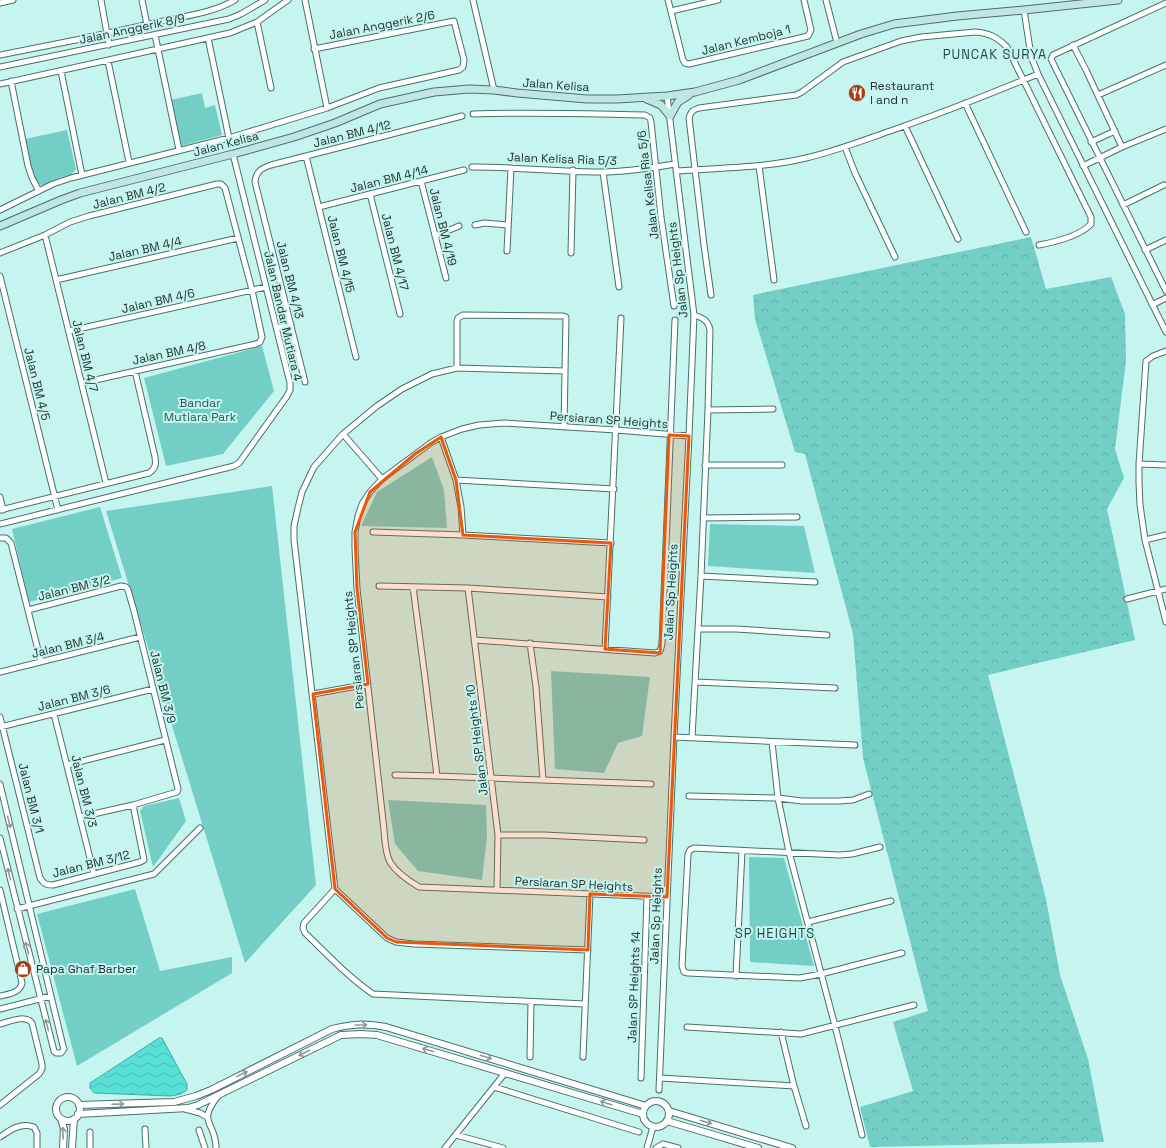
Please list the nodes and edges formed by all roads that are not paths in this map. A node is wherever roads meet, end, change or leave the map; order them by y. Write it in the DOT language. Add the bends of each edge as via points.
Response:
graph roads {
  1 [pos="13,0"];
  2 [pos="100,0"];
  3 [pos="142,0"];
  4 [pos="235,0"];
  5 [pos="265,0"];
  6 [pos="288,0"];
  7 [pos="304,0"];
  8 [pos="473,0"];
  9 [pos="668,0"];
  10 [pos="718,0"];
  11 [pos="804,0"];
  12 [pos="826,0"];
  13 [pos="1116,0"];
  14 [pos="0,3"];
  15 [pos="1166,3"];
  16 [pos="1024,10"];
  17 [pos="671,11"];
  18 [pos="257,22"];
  19 [pos="147,25"];
  20 [pos="107,34"];
  21 [pos="155,35"];
  22 [pos="208,38"];
  23 [pos="837,43"];
  24 [pos="110,44"];
  25 [pos="1073,45"];
  26 [pos="314,48"];
  27 [pos="158,50"];
  28 [pos="0,55"];
  29 [pos="108,61"];
  30 [pos="1166,64"];
  31 [pos="0,67"];
  32 [pos="60,71"];
  33 [pos="1038,74"];
  34 [pos="1023,81"];
  35 [pos="11,82"];
  36 [pos="0,84"];
  37 [pos="271,88"];
  38 [pos="494,90"];
  39 [pos="695,92"];
  40 [pos="667,96"];
  41 [pos="1098,96"];
  42 [pos="645,98"];
  43 [pos="965,103"];
  44 [pos="327,108"];
  45 [pos="474,114"];
  46 [pos="462,116"];
  47 [pos="670,116"];
  48 [pos="905,126"];
  49 [pos="1166,129"];
  50 [pos="1115,131"];
  51 [pos="229,138"];
  52 [pos="1091,142"];
  53 [pos="845,147"];
  54 [pos="1122,147"];
  55 [pos="179,150"];
  56 [pos="232,154"];
  57 [pos="306,156"];
  58 [pos="1100,159"];
  59 [pos="129,162"];
  60 [pos="675,164"];
  61 [pos="759,166"];
  62 [pos="1083,166"];
  63 [pos="472,167"];
  64 [pos="656,167"];
  65 [pos="511,168"];
  66 [pos="464,170"];
  67 [pos="574,170"];
  68 [pos="696,170"];
  69 [pos="676,171"];
  70 [pos="603,172"];
  71 [pos="82,175"];
  72 [pos="421,181"];
  73 [pos="255,182"];
  74 [pos="1164,185"];
  75 [pos="39,191"];
  76 [pos="370,194"];
  77 [pos="1123,205"];
  78 [pos="319,207"];
  79 [pos="0,210"];
  80 [pos="508,224"];
  81 [pos="475,225"];
  82 [pos="0,226"];
  83 [pos="459,226"];
  84 [pos="1026,232"];
  85 [pos="45,235"];
  86 [pos="435,236"];
  87 [pos="238,238"];
  88 [pos="958,239"];
  89 [pos="1166,240"];
  90 [pos="1039,245"];
  91 [pos="1145,250"];
  92 [pos="507,251"];
  93 [pos="0,253"];
  94 [pos="571,253"];
  95 [pos="895,257"];
  96 [pos="0,276"];
  97 [pos="446,278"];
  98 [pos="56,280"];
  99 [pos="774,280"];
  100 [pos="266,287"];
  101 [pos="619,287"];
  102 [pos="252,290"];
  103 [pos="1166,291"];
  104 [pos="711,295"];
  105 [pos="1166,298"];
  106 [pos="1152,305"];
  107 [pos="674,306"];
  108 [pos="400,314"];
  109 [pos="694,315"];
  110 [pos="622,318"];
  111 [pos="675,320"];
  112 [pos="291,324"];
  113 [pos="277,328"];
  114 [pos="69,331"];
  115 [pos="1166,332"];
  116 [pos="1166,351"];
  117 [pos="356,357"];
  118 [pos="457,368"];
  119 [pos="135,371"];
  120 [pos="565,371"];
  121 [pos="305,382"];
  122 [pos="82,383"];
  123 [pos="773,409"];
  124 [pos="708,410"];
  125 [pos="564,427"];
  126 [pos="616,430"];
  127 [pos="343,434"];
  128 [pos="669,435"];
  129 [pos="441,436"];
  130 [pos="689,436"];
  131 [pos="782,464"];
  132 [pos="1140,464"];
  133 [pos="705,465"];
  134 [pos="1166,465"];
  135 [pos="382,479"];
  136 [pos="456,480"];
  137 [pos="106,483"];
  138 [pos="614,489"];
  139 [pos="55,496"];
  140 [pos="0,497"];
  141 [pos="2,510"];
  142 [pos="58,510"];
  143 [pos="703,518"];
  144 [pos="797,518"];
  145 [pos="0,524"];
  146 [pos="373,532"];
  147 [pos="463,535"];
  148 [pos="1166,535"];
  149 [pos="0,538"];
  150 [pos="1145,540"];
  151 [pos="610,543"];
  152 [pos="701,576"];
  153 [pos="815,582"];
  154 [pos="379,586"];
  155 [pos="126,587"];
  156 [pos="413,587"];
  157 [pos="468,588"];
  158 [pos="1166,589"];
  159 [pos="1158,591"];
  160 [pos="608,597"];
  161 [pos="1127,598"];
  162 [pos="28,610"];
  163 [pos="1166,622"];
  164 [pos="698,629"];
  165 [pos="827,635"];
  166 [pos="140,638"];
  167 [pos="474,640"];
  168 [pos="530,643"];
  169 [pos="606,649"];
  170 [pos="41,662"];
  171 [pos="0,672"];
  172 [pos="696,682"];
  173 [pos="368,684"];
  174 [pos="835,688"];
  175 [pos="153,689"];
  176 [pos="312,694"];
  177 [pos="54,714"];
  178 [pos="0,718"];
  179 [pos="1,727"];
  180 [pos="674,737"];
  181 [pos="692,737"];
  182 [pos="166,740"];
  183 [pos="772,742"];
  184 [pos="855,745"];
  185 [pos="67,765"];
  186 [pos="395,775"];
  187 [pos="437,776"];
  188 [pos="491,778"];
  189 [pos="543,780"];
  190 [pos="0,784"];
  191 [pos="651,784"];
  192 [pos="869,794"];
  193 [pos="689,796"];
  194 [pos="778,798"];
  195 [pos="133,805"];
  196 [pos="80,817"];
  197 [pos="200,828"];
  198 [pos="498,835"];
  199 [pos="0,838"];
  200 [pos="644,840"];
  201 [pos="880,848"];
  202 [pos="742,851"];
  203 [pos="789,852"];
  204 [pos="94,874"];
  205 [pos="43,883"];
  206 [pos="335,889"];
  207 [pos="0,890"];
  208 [pos="497,890"];
  209 [pos="590,894"];
  210 [pos="647,897"];
  211 [pos="666,897"];
  212 [pos="891,901"];
  213 [pos="30,906"];
  214 [pos="17,909"];
  215 [pos="808,922"];
  216 [pos="588,950"];
  217 [pos="902,953"];
  218 [pos="821,974"];
  219 [pos="736,976"];
  220 [pos="0,996"];
  221 [pos="52,996"];
  222 [pos="40,999"];
  223 [pos="532,1002"];
  224 [pos="585,1004"];
  225 [pos="914,1004"];
  226 [pos="0,1009"];
  227 [pos="0,1024"];
  228 [pos="835,1026"];
  229 [pos="687,1027"];
  230 [pos="781,1032"];
  231 [pos="530,1057"];
  232 [pos="583,1057"];
  233 [pos="505,1073"];
  234 [pos="641,1078"];
  235 [pos="660,1078"];
  236 [pos="794,1086"];
  237 [pos="494,1087"];
  238 [pos="659,1090"];
  239 [pos="218,1096"];
  240 [pos="0,1105"];
  241 [pos="79,1105"];
  242 [pos="646,1106"];
  243 [pos="185,1109"];
  244 [pos="669,1111"];
  245 [pos="643,1114"];
  246 [pos="76,1117"];
  247 [pos="207,1117"];
  248 [pos="61,1118"];
  249 [pos="667,1122"];
  250 [pos="806,1126"];
  251 [pos="653,1127"];
  252 [pos="145,1129"];
  253 [pos="199,1130"];
  254 [pos="90,1132"];
  255 [pos="639,1132"];
  256 [pos="456,1135"];
  257 [pos="862,1135"];
  258 [pos="0,1137"];
  259 [pos="37,1148"];
  260 [pos="63,1148"];
  261 [pos="72,1148"];
  262 [pos="90,1148"];
  263 [pos="146,1148"];
  264 [pos="205,1148"];
  265 [pos="216,1148"];
  266 [pos="445,1148"];
  267 [pos="503,1148"];
  268 [pos="647,1148"];
  269 [pos="656,1148"];
  270 [pos="678,1148"];
  271 [pos="758,1148"];
  272 [pos="792,1148"];
  1 -- 14 [label="street"];
  2 -- 20 [label="street"];
  3 -- 19 [label="street"];
  4 -- 19 [label="street" via="208,11"];
  5 -- 21 [label="street, Jalan Anggerik 8/9" via="235,16"];
  6 -- 18 [label="street"];
  7 -- 26 [label="street"];
  8 -- 38 [label="street"];
  9 -- 17 [label="street"];
  10 -- 17 [label="street"];
  11 -- 17 [label="street, Jalan Kemboja 1" via="811,30 808,36 689,64 682,60"];
  12 -- 23 [label="street"];
  13 -- 16 [label="main road, Jalan Kelisa"];
  15 -- 25 [label="street"];
  16 -- 23 [label="main road, Jalan Kelisa" via="903,22"];
  16 -- 33 [label="street" via="1031,56"];
  18 -- 22 [label="street" via="230,33"];
  18 -- 37 [label="street"];
  19 -- 20 [label="street"];
  20 -- 24 [label="street"];
  20 -- 28 [label="street"];
  21 -- 24 [label="street, Jalan Anggerik 8/9"];
  21 -- 27 [label="street"];
  22 -- 27 [label="street"];
  22 -- 51 [label="street"];
  23 -- 39 [label="main road, Jalan Kelisa" via="739,80"];
  24 -- 31 [label="street, Jalan Anggerik 8/9"];
  25 -- 41 [label="street"];
  25 -- 52 [label="street" via="1053,55 1051,59"];
  26 -- 44 [label="street"];
  26 -- 44 [label="street, Jalan Anggerik 2/6" via="454,21 464,60 463,67 459,70 379,88"];
  27 -- 29 [label="street"];
  27 -- 55 [label="street"];
  29 -- 32 [label="street"];
  29 -- 59 [label="street"];
  30 -- 41 [label="street"];
  32 -- 35 [label="street"];
  32 -- 71 [label="street"];
  33 -- 34 [label="street"];
  33 -- 62 [label="street"];
  34 -- 43 [label="street"];
  34 -- 68 [label="street" via="1007,47 990,35 975,32 911,38 843,62 799,94 694,110 689,118"];
  34 -- 90 [label="street" via="1091,217 1091,224 1082,231 1052,243"];
  35 -- 36 [label="street"];
  35 -- 75 [label="street" via="28,166"];
  38 -- 42 [label="main road, Jalan Kelisa" via="587,99"];
  38 -- 56 [label="main road, Jalan Kelisa" via="451,90 395,100 316,130"];
  39 -- 40 [label="main road, Jalan Kelisa"];
  39 -- 47 [label="main road" via="678,102"];
  40 -- 42 [label="main road, Jalan Kelisa"];
  40 -- 47 [label="street, Jalan Sp Heights"];
  41 -- 50 [label="street"];
  42 -- 47 [label="main road" via="661,105"];
  43 -- 48 [label="street"];
  43 -- 84 [label="street"];
  44 -- 51 [label="street"];
  45 -- 64 [label="street, Jalan Kelisa Ria 5/6" via="508,112 645,115 651,122"];
  46 -- 57 [label="street, Jalan BM 4/12"];
  47 -- 60 [label="street, Jalan Sp Heights"];
  48 -- 53 [label="street"];
  48 -- 88 [label="street"];
  49 -- 54 [label="street"];
  50 -- 52 [label="street"];
  50 -- 54 [label="street"];
  51 -- 55 [label="street"];
  52 -- 58 [label="street"];
  53 -- 61 [label="street" via="806,158"];
  53 -- 95 [label="street"];
  54 -- 58 [label="street"];
  55 -- 59 [label="street"];
  56 -- 82 [label="main road, Jalan Kelisa" via="80,193"];
  56 -- 100 [label="street, Jalan Bandar Mutiara 4"];
  57 -- 73 [label="street, Jalan BM 4/12" via="264,167 258,172"];
  57 -- 78 [label="street, Jalan BM 4/15"];
  58 -- 62 [label="street"];
  58 -- 77 [label="street"];
  59 -- 71 [label="street"];
  60 -- 64 [label="street, Jalan Kelisa Ria 5/3"];
  60 -- 69 [label="street, Jalan Sp Heights"];
  61 -- 68 [label="street"];
  61 -- 99 [label="street"];
  62 -- 106 [label="street"];
  63 -- 65 [label="street, Jalan Kelisa Ria 5/3"];
  64 -- 70 [label="street, Jalan Kelisa Ria 5/3"];
  64 -- 107 [label="street, Jalan Kelisa Ria 5/6"];
  65 -- 67 [label="street, Jalan Kelisa Ria 5/3"];
  65 -- 80 [label="street"];
  66 -- 72 [label="street, Jalan BM 4/14"];
  67 -- 70 [label="street, Jalan Kelisa Ria 5/3"];
  67 -- 94 [label="street"];
  68 -- 69 [label="street"];
  68 -- 104 [label="street"];
  69 -- 109 [label="street, Jalan Sp Heights"];
  70 -- 101 [label="street"];
  71 -- 75 [label="street"];
  72 -- 76 [label="street, Jalan BM 4/14"];
  72 -- 86 [label="street, Jalan BM 4/19"];
  73 -- 112 [label="street, Jalan BM 4/13"];
  74 -- 77 [label="street"];
  75 -- 79 [label="street"];
  76 -- 78 [label="street, Jalan BM 4/14"];
  76 -- 108 [label="street, Jalan BM 4/17"];
  77 -- 91 [label="street"];
  78 -- 117 [label="street, Jalan BM 4/15"];
  80 -- 81 [label="street"];
  80 -- 92 [label="street"];
  83 -- 86 [label="street"];
  85 -- 87 [label="street, Jalan BM 4/2" via="70,222 89,216 221,184 227,194"];
  85 -- 93 [label="street, Jalan BM 4/2"];
  85 -- 98 [label="street, Jalan BM 4/7"];
  86 -- 97 [label="street, Jalan BM 4/19"];
  87 -- 98 [label="street, Jalan BM 4/4"];
  87 -- 102 [label="street"];
  89 -- 91 [label="street"];
  91 -- 103 [label="street"];
  96 -- 139 [label="street, Jalan BM 4/5"];
  98 -- 114 [label="street, Jalan BM 4/7"];
  100 -- 102 [label="street, Jalan BM 4/6"];
  100 -- 113 [label="street, Jalan Bandar Mutiara 4"];
  102 -- 114 [label="street, Jalan BM 4/6"];
  102 -- 119 [label="street, Jalan BM 4/8" via="262,338 260,342"];
  105 -- 106 [label="street"];
  106 -- 115 [label="street"];
  109 -- 124 [label="street" via="706,320 710,330"];
  109 -- 130 [label="street, Jalan Sp Heights"];
  110 -- 126 [label="street"];
  111 -- 128 [label="street"];
  112 -- 113 [label="street"];
  112 -- 121 [label="street, Jalan BM 4/13"];
  113 -- 142 [label="street, Jalan Bandar Mutiara 4" via="290,390 239,463 230,468"];
  114 -- 122 [label="street, Jalan BM 4/7"];
  116 -- 132 [label="street" via="1146,361"];
  118 -- 120 [label="street"];
  118 -- 120 [label="street" via="457,321 462,315 563,316 566,318"];
  118 -- 127 [label="street" via="432,374 402,389"];
  119 -- 122 [label="street, Jalan BM 4/8"];
  119 -- 137 [label="street" via="155,456 155,467 149,473"];
  120 -- 125 [label="street"];
  122 -- 137 [label="street, Jalan BM 4/7"];
  123 -- 124 [label="street"];
  124 -- 133 [label="street"];
  125 -- 126 [label="street, Persiaran SP Heights"];
  125 -- 129 [label="street, Persiaran SP Heights" via="504,423 462,428"];
  126 -- 128 [label="street, Persiaran SP Heights"];
  126 -- 138 [label="street"];
  127 -- 135 [label="street"];
  127 -- 176 [label="street" via="314,467 302,492 294,526"];
  128 -- 130 [label="street, Persiaran SP Heights"];
  128 -- 169 [label="street" via="660,651 655,653"];
  129 -- 135 [label="street, Persiaran SP Heights"];
  129 -- 136 [label="street"];
  130 -- 180 [label="street, Jalan Sp Heights"];
  131 -- 133 [label="street"];
  132 -- 134 [label="street"];
  132 -- 150 [label="street" via="1140,497"];
  133 -- 143 [label="street"];
  135 -- 173 [label="street, Persiaran SP Heights" via="362,504 355,532 357,589"];
  136 -- 138 [label="street"];
  136 -- 147 [label="street"];
  137 -- 139 [label="street"];
  138 -- 151 [label="street"];
  139 -- 141 [label="street"];
  139 -- 142 [label="street, Jalan BM 4/5"];
  140 -- 141 [label="street"];
  142 -- 145 [label="street, Jalan Bandar Mutiara 4"];
  143 -- 144 [label="street"];
  143 -- 152 [label="street"];
  146 -- 147 [label="street"];
  147 -- 151 [label="street"];
  148 -- 150 [label="street"];
  149 -- 162 [label="street" via="6,538 11,543"];
  150 -- 159 [label="street"];
  151 -- 160 [label="street"];
  152 -- 153 [label="street"];
  152 -- 164 [label="street"];
  154 -- 156 [label="street"];
  155 -- 162 [label="street, Jalan BM 3/2" via="121,586"];
  155 -- 166 [label="street, Jalan BM 3/9"];
  156 -- 157 [label="street"];
  156 -- 187 [label="street"];
  157 -- 160 [label="street"];
  157 -- 167 [label="street, Jalan SP Heights 10"];
  158 -- 159 [label="street"];
  159 -- 161 [label="street"];
  159 -- 163 [label="street"];
  160 -- 169 [label="street"];
  162 -- 170 [label="street"];
  164 -- 165 [label="street"];
  164 -- 172 [label="street"];
  166 -- 170 [label="street, Jalan BM 3/4"];
  166 -- 175 [label="street, Jalan BM 3/9"];
  167 -- 168 [label="street"];
  167 -- 188 [label="street, Jalan SP Heights 10"];
  168 -- 169 [label="street"];
  168 -- 189 [label="street"];
  170 -- 171 [label="street, Jalan BM 3/4"];
  172 -- 174 [label="street"];
  172 -- 181 [label="street"];
  173 -- 176 [label="street"];
  173 -- 208 [label="street, Persiaran SP Heights" via="390,863 419,887"];
  175 -- 177 [label="street, Jalan BM 3/6"];
  175 -- 182 [label="street, Jalan BM 3/9"];
  176 -- 206 [label="street"];
  177 -- 179 [label="street, Jalan BM 3/6"];
  177 -- 185 [label="street, Jalan BM 3/3"];
  178 -- 179 [label="street, Jalan BM 3/1"];
  179 -- 205 [label="street, Jalan BM 3/1"];
  180 -- 181 [label="street"];
  180 -- 211 [label="street, Jalan Sp Heights"];
  181 -- 183 [label="street"];
  182 -- 185 [label="street"];
  182 -- 195 [label="street, Jalan BM 3/9" via="177,792"];
  183 -- 184 [label="street"];
  183 -- 194 [label="street"];
  185 -- 196 [label="street, Jalan BM 3/3"];
  186 -- 187 [label="street"];
  187 -- 188 [label="street"];
  188 -- 189 [label="street"];
  188 -- 198 [label="street, Jalan SP Heights 10"];
  189 -- 191 [label="street"];
  190 -- 213 [label="street, one-way"];
  192 -- 194 [label="street" via="853,800 840,801"];
  193 -- 194 [label="street"];
  194 -- 203 [label="street"];
  195 -- 196 [label="street"];
  195 -- 204 [label="street, Jalan BM 3/12" via="144,860"];
  196 -- 204 [label="street, Jalan BM 3/3"];
  197 -- 213 [label="street" via="154,874"];
  198 -- 200 [label="street"];
  198 -- 208 [label="street, Jalan SP Heights 10"];
  214 -- 199 [label="street, one-way"];
  201 -- 203 [label="street" via="852,854"];
  202 -- 203 [label="street"];
  202 -- 219 [label="street"];
  202 -- 219 [label="street" via="694,848 690,850 682,959 684,972"];
  203 -- 215 [label="street"];
  204 -- 205 [label="street, Jalan BM 3/12" via="53,885"];
  206 -- 216 [label="street" via="387,938 396,942"];
  206 -- 223 [label="street" via="304,923 303,928 373,994"];
  207 -- 220 [label="street" via="22,983 16,992"];
  208 -- 209 [label="street, Persiaran SP Heights"];
  209 -- 210 [label="street, Persiaran SP Heights"];
  209 -- 216 [label="street"];
  210 -- 211 [label="street, Persiaran SP Heights"];
  210 -- 234 [label="street, Jalan SP Heights 14"];
  211 -- 235 [label="street, Jalan Sp Heights"];
  212 -- 215 [label="street"];
  213 -- 214 [label="street"];
  213 -- 221 [label="street"];
  222 -- 214 [label="street, one-way"];
  215 -- 218 [label="street"];
  216 -- 224 [label="street"];
  217 -- 218 [label="street"];
  218 -- 219 [label="street" via="800,978"];
  218 -- 228 [label="street"];
  221 -- 222 [label="street"];
  221 -- 222 [label="street, one-way" via="64,1049 58,1054 54,1051"];
  222 -- 226 [label="street"];
  223 -- 224 [label="street"];
  223 -- 231 [label="street"];
  224 -- 232 [label="street"];
  225 -- 228 [label="street"];
  227 -- 240 [label="street" via="29,1019 42,1064 39,1074"];
  228 -- 230 [label="street" via="801,1034"];
  228 -- 257 [label="street"];
  229 -- 230 [label="street"];
  230 -- 236 [label="street"];
  233 -- 237 [label="street"];
  233 -- 239 [label="street, one-way" via="377,1035 341,1035"];
  245 -- 233 [label="street, one-way"];
  235 -- 236 [label="street"];
  235 -- 238 [label="street, Jalan Sp Heights"];
  236 -- 250 [label="street"];
  237 -- 255 [label="street"];
  237 -- 256 [label="street"];
  239 -- 243 [label="street"];
  239 -- 247 [label="street" via="210,1106"];
  241 -- 242 [label="street, one-way" via="174,1102 211,1090 332,1029 348,1025 374,1024"];
  241 -- 246 [label="street"];
  241 -- 248 [label="street" via="74,1099 62,1099 56,1108"];
  242 -- 244 [label="street" via="658,1102"];
  242 -- 245 [label="street"];
  243 -- 246 [label="street"];
  243 -- 247 [label="street"];
  244 -- 249 [label="street"];
  244 -- 272 [label="street, one-way"];
  245 -- 251 [label="street" via="646,1122"];
  246 -- 248 [label="street" via="67,1121"];
  246 -- 261 [label="street"];
  247 -- 265 [label="street"];
  260 -- 248 [label="street, one-way" via="64,1129"];
  249 -- 251 [label="street"];
  249 -- 271 [label="street"];
  251 -- 268 [label="street"];
  252 -- 263 [label="street"];
  253 -- 264 [label="street"];
  254 -- 262 [label="street"];
  256 -- 266 [label="street"];
  256 -- 267 [label="street"];
  258 -- 259 [label="street" via="16,1126 28,1125 34,1127 37,1133"];
  269 -- 270 [label="street" via="663,1144"];
}
